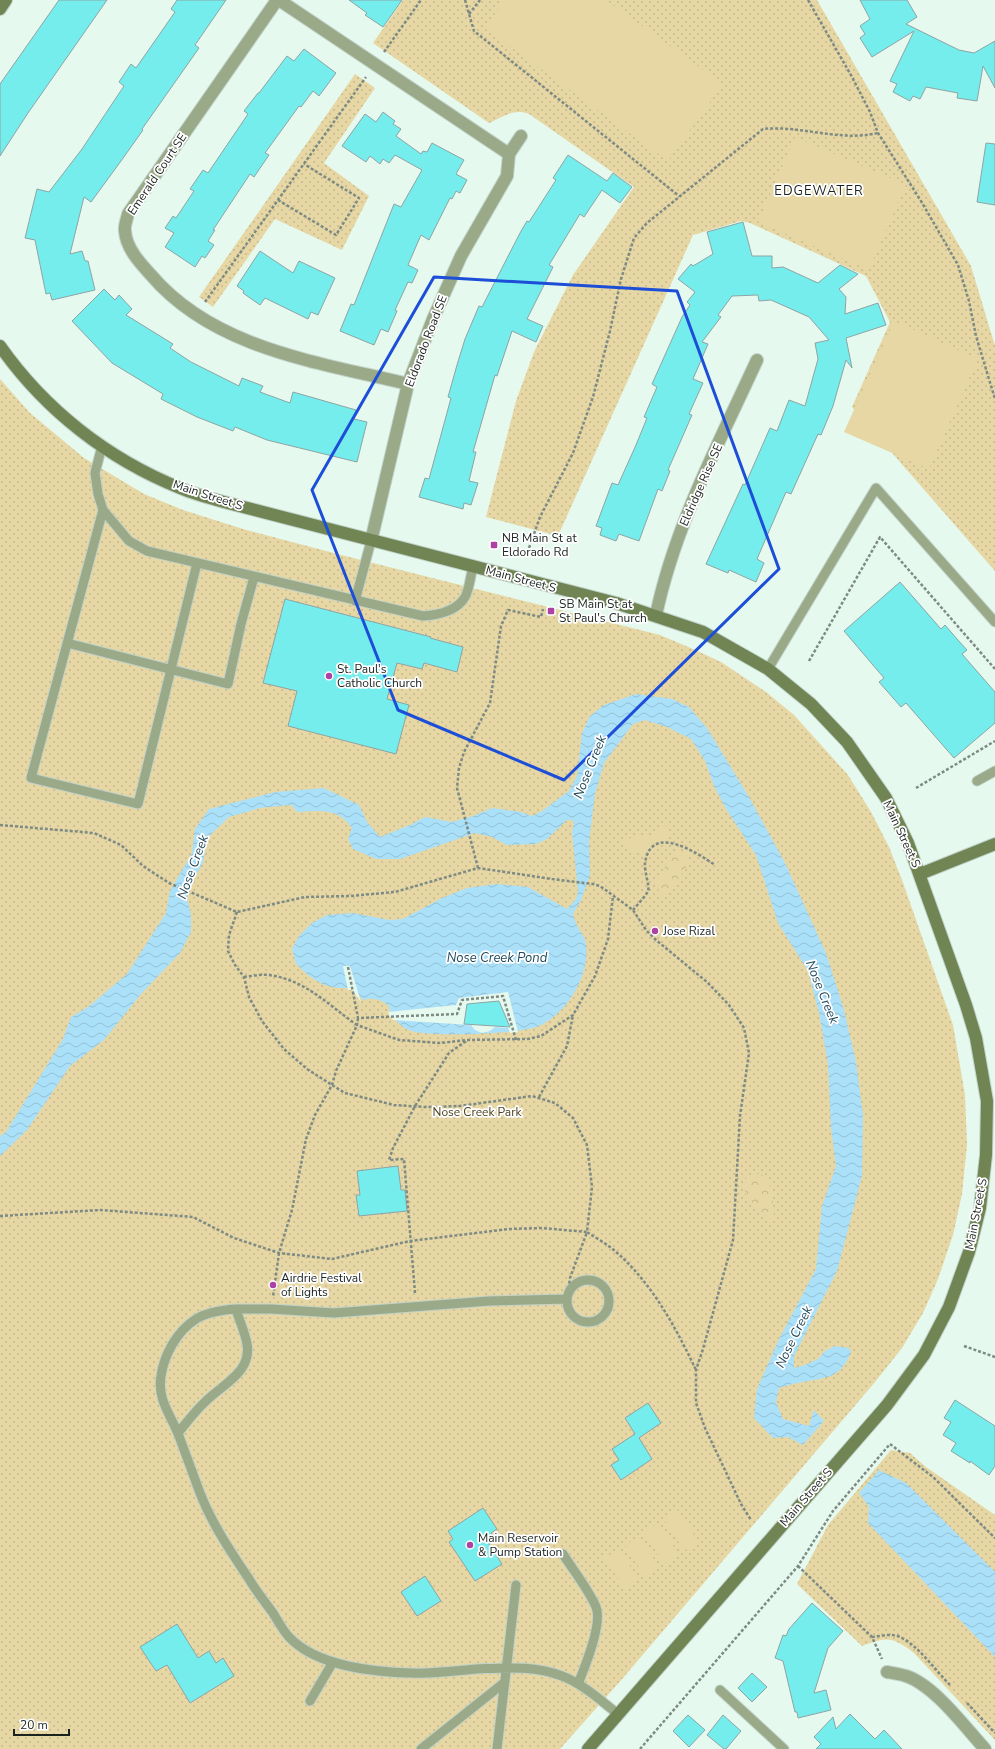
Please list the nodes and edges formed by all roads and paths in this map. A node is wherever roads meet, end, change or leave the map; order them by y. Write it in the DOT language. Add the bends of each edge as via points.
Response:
graph roads {
  1 [pos="6,0"];
  2 [pos="278,0"];
  3 [pos="421,0"];
  4 [pos="465,0"];
  5 [pos="480,0"];
  6 [pos="808,0"];
  7 [pos="0,9"];
  8 [pos="469,14"];
  9 [pos="375,64"];
  10 [pos="878,132"];
  11 [pos="521,136"];
  12 [pos="509,154"];
  13 [pos="304,164"];
  14 [pos="679,196"];
  15 [pos="278,200"];
  16 [pos="196,314"];
  17 [pos="0,346"];
  18 [pos="757,360"];
  19 [pos="408,384"];
  20 [pos="994,391"];
  21 [pos="995,399"];
  22 [pos="102,446"];
  23 [pos="103,510"];
  24 [pos="371,541"];
  25 [pos="529,548"];
  26 [pos="197,563"];
  27 [pos="473,566"];
  28 [pos="254,577"];
  29 [pos="355,601"];
  30 [pos="542,609"];
  31 [pos="656,615"];
  32 [pos="995,622"];
  33 [pos="68,643"];
  34 [pos="809,661"];
  35 [pos="171,669"];
  36 [pos="768,669"];
  37 [pos="995,669"];
  38 [pos="995,741"];
  39 [pos="995,771"];
  40 [pos="977,781"];
  41 [pos="916,788"];
  42 [pos="0,824"];
  43 [pos="995,844"];
  44 [pos="715,865"];
  45 [pos="478,868"];
  46 [pos="920,874"];
  47 [pos="613,896"];
  48 [pos="633,910"];
  49 [pos="237,912"];
  50 [pos="649,927"];
  51 [pos="646,930"];
  52 [pos="659,937"];
  53 [pos="656,940"];
  54 [pos="348,967"];
  55 [pos="244,977"];
  56 [pos="573,1015"];
  57 [pos="358,1018"];
  58 [pos="357,1025"];
  59 [pos="467,1040"];
  60 [pos="516,1040"];
  61 [pos="332,1085"];
  62 [pos="539,1097"];
  63 [pos="416,1106"];
  64 [pos="0,1216"];
  65 [pos="587,1232"];
  66 [pos="410,1241"];
  67 [pos="278,1253"];
  68 [pos="569,1290"];
  69 [pos="566,1299"];
  70 [pos="416,1306"];
  71 [pos="236,1309"];
  72 [pos="271,1309"];
  73 [pos="964,1346"];
  74 [pos="995,1357"];
  75 [pos="696,1370"];
  76 [pos="178,1434"];
  77 [pos="751,1520"];
  78 [pos="995,1538"];
  79 [pos="563,1554"];
  80 [pos="798,1566"];
  81 [pos="516,1585"];
  82 [pos="333,1662"];
  83 [pos="507,1667"];
  84 [pos="887,1672"];
  85 [pos="505,1682"];
  86 [pos="578,1684"];
  87 [pos="720,1690"];
  88 [pos="310,1701"];
  89 [pos="618,1714"];
  90 [pos="421,1749"];
  91 [pos="497,1749"];
  92 [pos="588,1749"];
  93 [pos="640,1749"];
  94 [pos="784,1749"];
  95 [pos="985,1749"];
  1 -- 7 [label="main road"];
  2 -- 9 [label="street"];
  2 -- 16 [label="street, Emerald Court SE" via="128,214 125,231 130,248 138,260 159,285"];
  3 -- 9 [label="path"];
  4 -- 8 [label="path"];
  5 -- 8 [label="path"];
  6 -- 10 [label="path" via="870,112"];
  8 -- 14 [label="path" via="474,31"];
  9 -- 12 [label="street"];
  9 -- 13 [label="path"];
  10 -- 14 [label="path" via="865,136 844,136 775,128 763,129"];
  10 -- 20 [label="path" via="922,201 958,265 976,336"];
  11 -- 12 [label="street, Eldorado Road SE"];
  12 -- 19 [label="street, Eldorado Road SE" via="507,176 461,256"];
  13 -- 15 [label="path"];
  13 -- 15 [label="path" via="359,198 336,235"];
  14 -- 25 [label="path" via="646,223 634,238 621,280 593,397 573,454 540,517"];
  15 -- 16 [label="path"];
  16 -- 19 [label="street, Emerald Court SE" via="252,344"];
  17 -- 22 [label="main road, Main Street S" via="54,408"];
  18 -- 31 [label="street, Eldridge Rise SE" via="685,519 663,582"];
  19 -- 24 [label="street, Eldorado Road SE"];
  20 -- 21 [label="path"];
  22 -- 23 [label="lane" via="95,473"];
  22 -- 24 [label="main road, Main Street S" via="131,464 180,488"];
  23 -- 26 [label="lane" via="129,541 147,551"];
  23 -- 33 [label="lane"];
  24 -- 27 [label="main road, Main Street S"];
  24 -- 29 [label="lane"];
  26 -- 28 [label="lane"];
  26 -- 35 [label="lane"];
  27 -- 29 [label="lane" via="466,597 456,606 440,614 423,616"];
  27 -- 31 [label="main road, Main Street S"];
  28 -- 29 [label="lane"];
  28 -- 35 [label="lane" via="228,684"];
  30 -- 45 [label="path" via="540,617 508,610 502,626 490,703 458,768 456,788"];
  31 -- 36 [label="main road, Main Street S" via="704,632"];
  32 -- 36 [label="lane" via="876,488"];
  33 -- 35 [label="lane"];
  33 -- 35 [label="lane" via="31,778 138,804"];
  34 -- 37 [label="path" via="880,537"];
  36 -- 46 [label="main road, Main Street S" via="811,704 847,742 886,798"];
  38 -- 41 [label="path"];
  39 -- 40 [label="lane"];
  42 -- 49 [label="path" via="94,833 120,845 143,866 169,883"];
  43 -- 46 [label="main road"];
  44 -- 48 [label="path" via="701,855 673,842 655,846 648,853 645,864 648,892"];
  45 -- 47 [label="path" via="593,884"];
  45 -- 49 [label="path" via="395,892 304,897"];
  46 -- 89 [label="main road, Main Street S" via="976,1038 986,1101 986,1155 980,1208 969,1252 949,1307 924,1355 887,1405"];
  47 -- 48 [label="path"];
  47 -- 56 [label="path" via="604,956"];
  48 -- 51 [label="path"];
  49 -- 55 [label="path" via="229,935 228,951"];
  50 -- 51 [label="path"];
  51 -- 53 [label="path"];
  52 -- 53 [label="path"];
  53 -- 75 [label="path" via="707,982 729,1005 744,1028 749,1054 740,1116 733,1240"];
  54 -- 57 [label="path"];
  55 -- 58 [label="path" via="267,975 290,980 319,995"];
  55 -- 61 [label="path" via="249,997 262,1021 284,1049 307,1069"];
  56 -- 60 [label="path" via="541,1036"];
  56 -- 62 [label="path" via="567,1046"];
  57 -- 58 [label="path"];
  57 -- 60 [label="path" via="457,1014 462,1000 503,996"];
  58 -- 59 [label="path" via="399,1040"];
  58 -- 61 [label="path"];
  59 -- 60 [label="path"];
  59 -- 63 [label="path" via="449,1052"];
  61 -- 63 [label="path" via="345,1093 394,1105"];
  61 -- 67 [label="path" via="315,1115 306,1139 292,1210"];
  62 -- 63 [label="path" via="460,1106"];
  62 -- 65 [label="path" via="555,1103 573,1118 587,1145 592,1188"];
  63 -- 66 [label="path" via="389,1160 404,1159"];
  64 -- 67 [label="path" via="100,1210 193,1217 234,1238"];
  65 -- 66 [label="path" via="542,1228 509,1229"];
  65 -- 68 [label="path" via="570,1278"];
  65 -- 75 [label="path" via="615,1250 643,1279 675,1326"];
  66 -- 67 [label="path" via="332,1259"];
  66 -- 70 [label="path"];
  67 -- 72 [label="path"];
  68 -- 69 [label="lane"];
  68 -- 69 [label="lane" via="581,1280 596,1281 608,1294 608,1310 597,1320 583,1322 570,1314"];
  69 -- 70 [label="lane" via="489,1300"];
  70 -- 72 [label="lane" via="334,1313"];
  71 -- 72 [label="lane"];
  71 -- 76 [label="lane" via="248,1344 245,1364 238,1374 197,1410"];
  71 -- 76 [label="lane" via="218,1311 196,1319 175,1341 167,1355 163,1365 160,1394"];
  73 -- 74 [label="path"];
  75 -- 77 [label="path" via="696,1403 705,1428"];
  76 -- 82 [label="lane" via="204,1503 256,1591 290,1638 312,1654"];
  78 -- 80 [label="path" via="933,1477 890,1444 833,1511"];
  79 -- 86 [label="lane" via="597,1608 597,1625"];
  80 -- 84 [label="path" via="872,1637"];
  80 -- 93 [label="path"];
  81 -- 83 [label="lane"];
  82 -- 83 [label="lane" via="369,1670 413,1674"];
  82 -- 88 [label="lane"];
  83 -- 85 [label="lane"];
  83 -- 86 [label="lane" via="561,1675"];
  84 -- 95 [label="street" via="906,1676 924,1686"];
  85 -- 90 [label="lane"];
  85 -- 91 [label="lane"];
  86 -- 89 [label="lane"];
  87 -- 94 [label="lane"];
  89 -- 92 [label="main road, Main Street S"];
}
